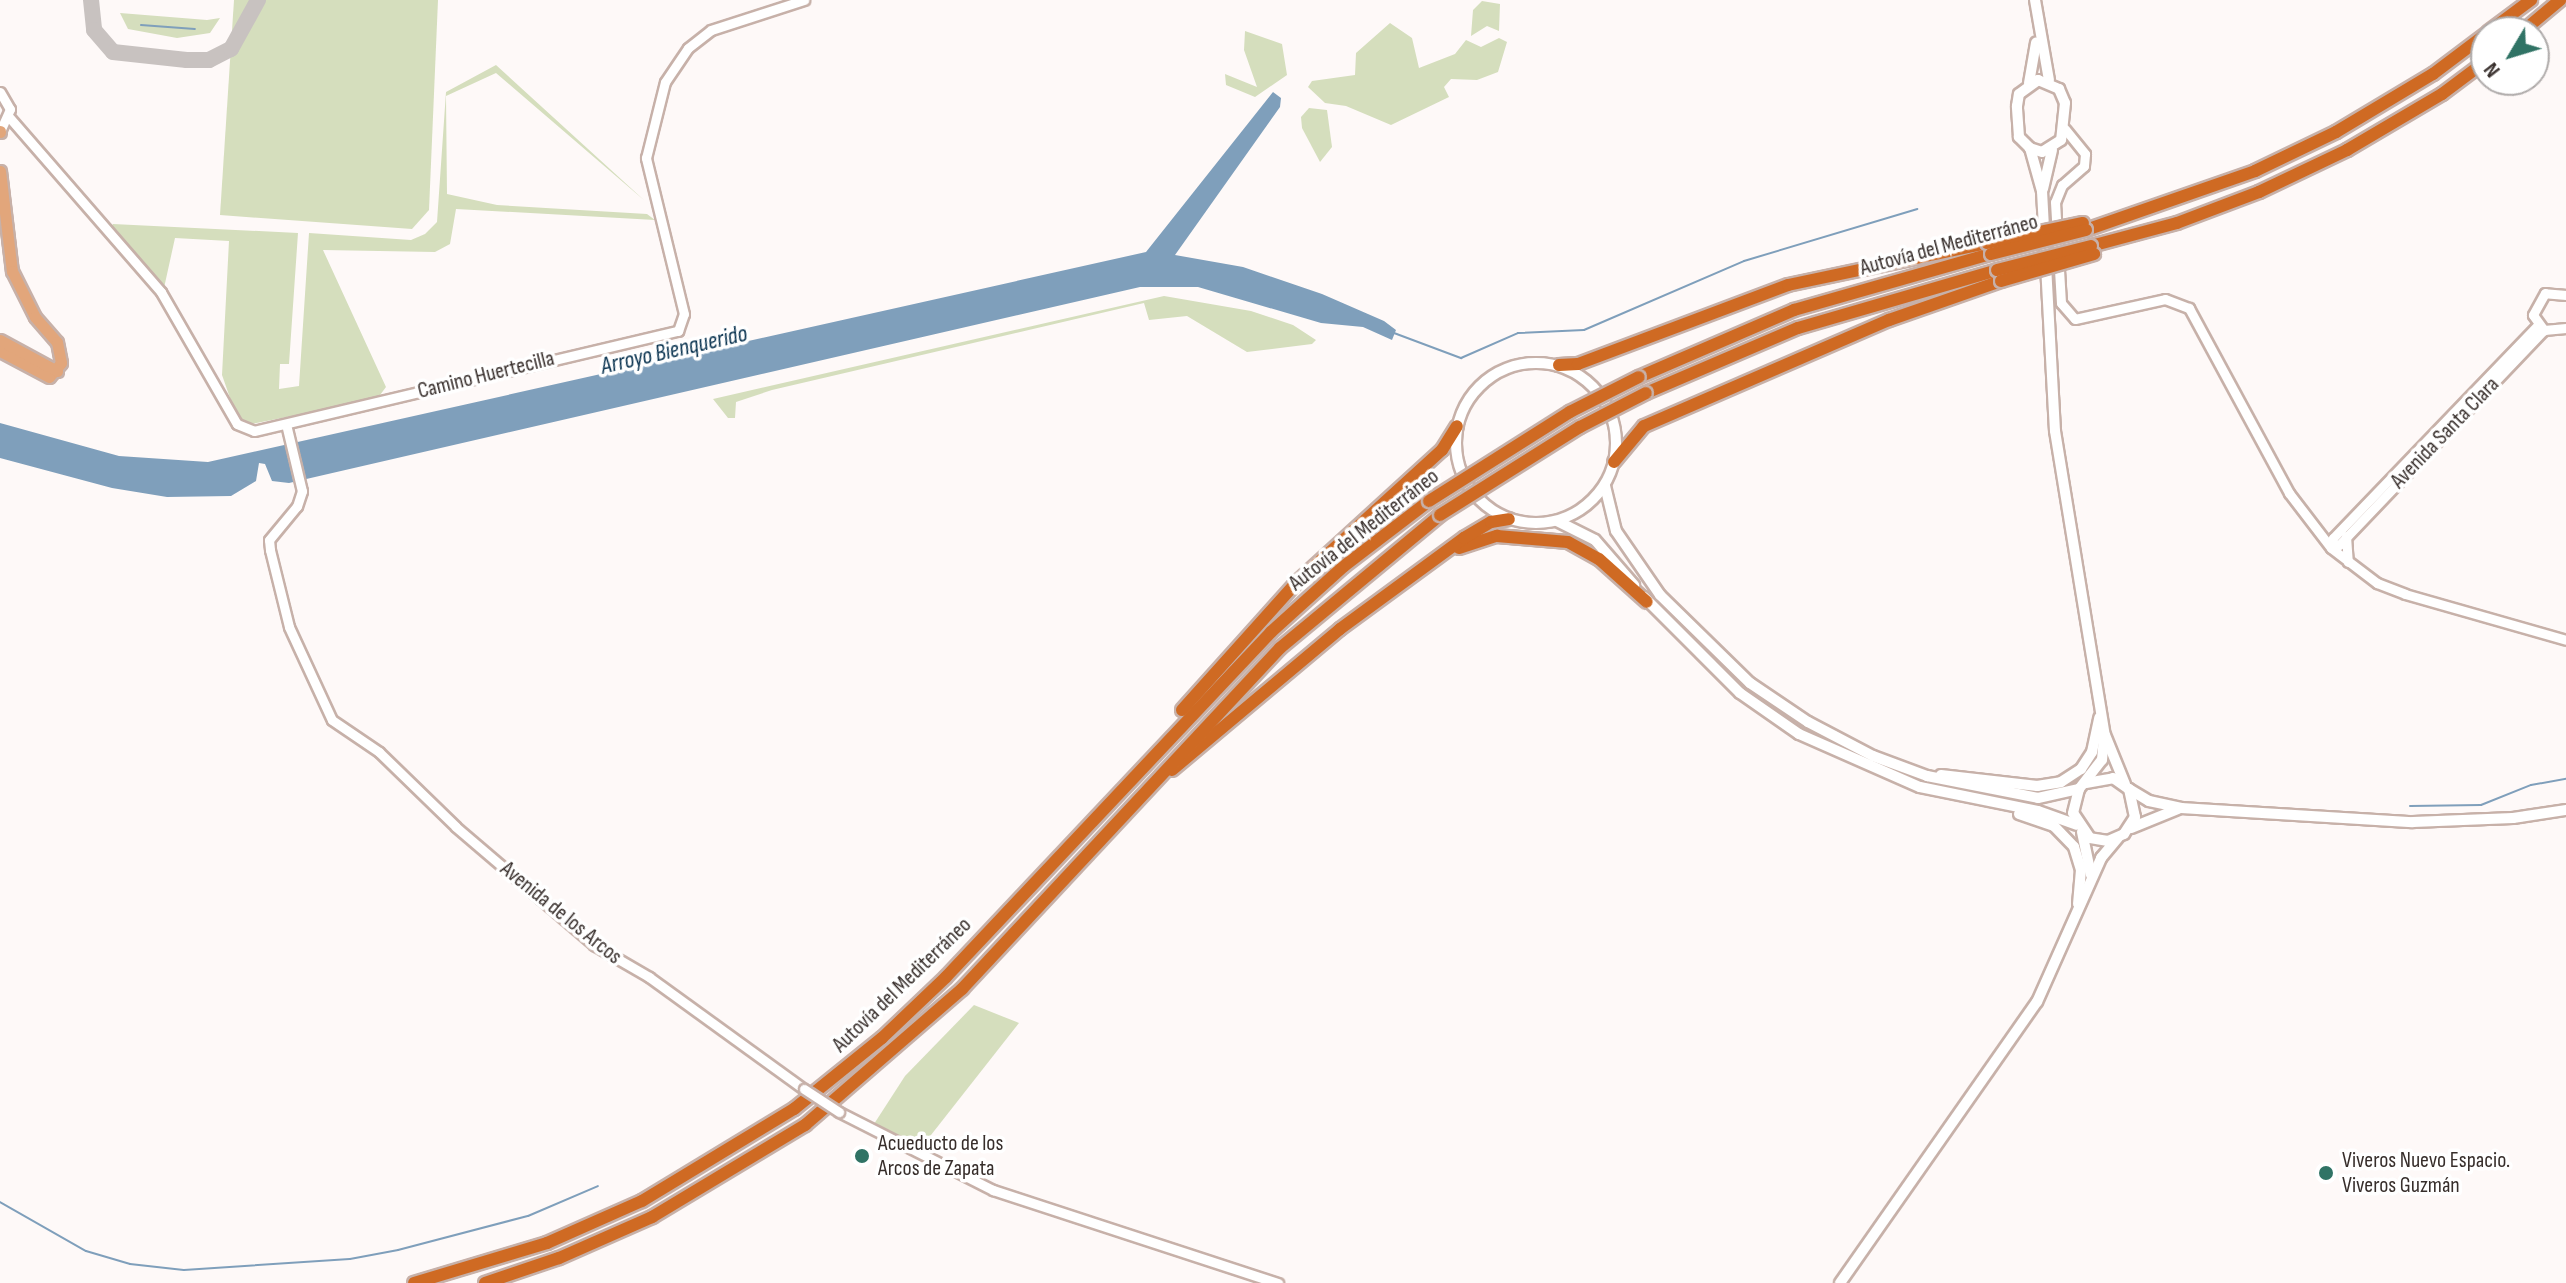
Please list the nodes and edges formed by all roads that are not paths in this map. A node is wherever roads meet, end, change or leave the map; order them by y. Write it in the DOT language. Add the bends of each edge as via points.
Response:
graph roads {
  1 [pos="804,0"];
  2 [pos="2035,0"];
  3 [pos="2531,0"];
  4 [pos="2560,0"];
  5 [pos="2510,16"];
  6 [pos="2541,16"];
  7 [pos="2038,37"];
  8 [pos="2470,46"];
  9 [pos="2470,73"];
  10 [pos="2049,80"];
  11 [pos="2029,83"];
  12 [pos="0,92"];
  13 [pos="9,117"];
  14 [pos="2065,129"];
  15 [pos="1,130"];
  16 [pos="19,133"];
  17 [pos="2030,148"];
  18 [pos="2052,150"];
  19 [pos="0,171"];
  20 [pos="2042,191"];
  21 [pos="1989,249"];
  22 [pos="1999,275"];
  23 [pos="2566,293"];
  24 [pos="2541,328"];
  25 [pos="2566,328"];
  26 [pos="0,340"];
  27 [pos="0,351"];
  28 [pos="1559,365"];
  29 [pos="53,372"];
  30 [pos="286,424"];
  31 [pos="1457,426"];
  32 [pos="1614,462"];
  33 [pos="1605,486"];
  34 [pos="1509,519"];
  35 [pos="1557,521"];
  36 [pos="2316,533"];
  37 [pos="2344,534"];
  38 [pos="2331,546"];
  39 [pos="1431,562"];
  40 [pos="2348,562"];
  41 [pos="1647,602"];
  42 [pos="2566,640"];
  43 [pos="2100,700"];
  44 [pos="2105,735"];
  45 [pos="1924,775"];
  46 [pos="2082,786"];
  47 [pos="2127,786"];
  48 [pos="1108,802"];
  49 [pos="1982,803"];
  50 [pos="2181,808"];
  51 [pos="2566,810"];
  52 [pos="1121,815"];
  53 [pos="2079,828"];
  54 [pos="2129,829"];
  55 [pos="2118,838"];
  56 [pos="2091,880"];
  57 [pos="2077,922"];
  58 [pos="414,1283"];
  59 [pos="485,1283"];
  60 [pos="1278,1283"];
  61 [pos="1840,1283"];
  1 -- 30 [label="street, Camino Huertecilla" via="711,30 688,48 665,82 646,158 684,314 678,331"];
  2 -- 7 [label="main road"];
  3 -- 5 [label="highway"];
  4 -- 6 [label="highway"];
  7 -- 10 [label="main road"];
  7 -- 11 [label="main road"];
  8 -- 21 [label="highway, bridge" via="2336,132 2255,171 2152,209"];
  9 -- 22 [label="highway, Autovía del Mediterráneo, bridge" via="2347,150 2259,192 2162,228"];
  10 -- 11 [label="main road"];
  10 -- 14 [label="main road" via="2065,103"];
  11 -- 17 [label="main road" via="2017,106 2019,137"];
  12 -- 13 [label="street, Camino Huertecilla"];
  13 -- 15 [label="street"];
  13 -- 16 [label="street, Camino Huertecilla"];
  14 -- 18 [label="main road"];
  14 -- 36 [label="street" via="2085,154 2084,166 2062,185 2055,202 2061,303 2075,319 2165,299 2189,308"];
  15 -- 16 [label="street, Camino Huertecilla"];
  16 -- 30 [label="street, Camino Huertecilla" via="161,292 237,424 254,431"];
  17 -- 18 [label="main road"];
  17 -- 20 [label="main road"];
  18 -- 20 [label="main road"];
  19 -- 29 [label="main road" via="12,271 35,317 57,342 61,363"];
  20 -- 43 [label="main road" via="2055,431"];
  21 -- 28 [label="highway" via="1788,285 1578,364"];
  21 -- 48 [label="highway, Autovía del Mediterráneo, bridge" via="1794,310 1570,412 1429,501 1344,566 1271,632"];
  22 -- 32 [label="highway" via="1644,426"];
  22 -- 52 [label="highway, Autovía del Mediterráneo, bridge" via="1798,328 1580,427 1440,515 1354,581 1280,648"];
  23 -- 24 [label="street" via="2555,290 2538,298 2533,315"];
  24 -- 25 [label="street"];
  24 -- 37 [label="street, Avenida Santa Clara"];
  26 -- 29 [label="main road"];
  27 -- 29 [label="main road"];
  28 -- 31 [label="main road" via="1537,362 1494,373 1467,401"];
  28 -- 32 [label="main road" via="1588,382 1609,408 1616,429"];
  30 -- 60 [label="street, Avenida de los Arcos, bridge" via="301,488 297,506 269,540 289,627 332,720 379,752 456,827 594,945 649,977 839,1112 993,1190"];
  31 -- 34 [label="main road" via="1461,472 1488,508"];
  31 -- 48 [label="highway" via="1442,450 1294,585"];
  32 -- 33 [label="main road"];
  33 -- 35 [label="main road" via="1581,510"];
  33 -- 45 [label="main road" via="1616,531 1660,595 1702,640 1750,683 1808,722"];
  34 -- 35 [label="main road"];
  34 -- 39 [label="highway" via="1491,522"];
  35 -- 41 [label="main road" via="1595,540"];
  36 -- 37 [label="street"];
  36 -- 38 [label="street"];
  37 -- 38 [label="street, Avenida Santa Clara"];
  37 -- 40 [label="street"];
  38 -- 40 [label="street"];
  39 -- 41 [label="highway" via="1497,536 1568,542 1599,559"];
  39 -- 52 [label="highway" via="1281,675"];
  40 -- 42 [label="street" via="2377,583 2405,594"];
  41 -- 49 [label="main road" via="1740,693 1799,734 1868,768"];
  43 -- 44 [label="main road"];
  43 -- 45 [label="main road" via="2092,752 2081,769 2061,782 2037,786"];
  44 -- 46 [label="main road" via="2102,760"];
  44 -- 47 [label="main road"];
  45 -- 46 [label="main road" via="2038,798"];
  46 -- 47 [label="main road" via="2104,777"];
  46 -- 53 [label="main road" via="2073,804"];
  47 -- 50 [label="main road" via="2149,801"];
  47 -- 54 [label="main road" via="2136,804"];
  48 -- 58 [label="highway, Autovía del Mediterráneo" via="946,977 882,1038 794,1109 642,1201 547,1243"];
  49 -- 53 [label="main road" via="2038,811"];
  49 -- 57 [label="main road" via="2054,826 2074,847 2081,870"];
  50 -- 51 [label="main road" via="2413,822"];
  50 -- 54 [label="main road" via="2154,814"];
  52 -- 59 [label="highway, Autovía del Mediterráneo" via="962,989 805,1125 652,1217"];
  53 -- 55 [label="main road" via="2097,840"];
  53 -- 56 [label="main road" via="2089,850"];
  54 -- 55 [label="main road"];
  55 -- 56 [label="main road"];
  56 -- 57 [label="main road"];
  57 -- 61 [label="main road" via="2037,1002"];
}
